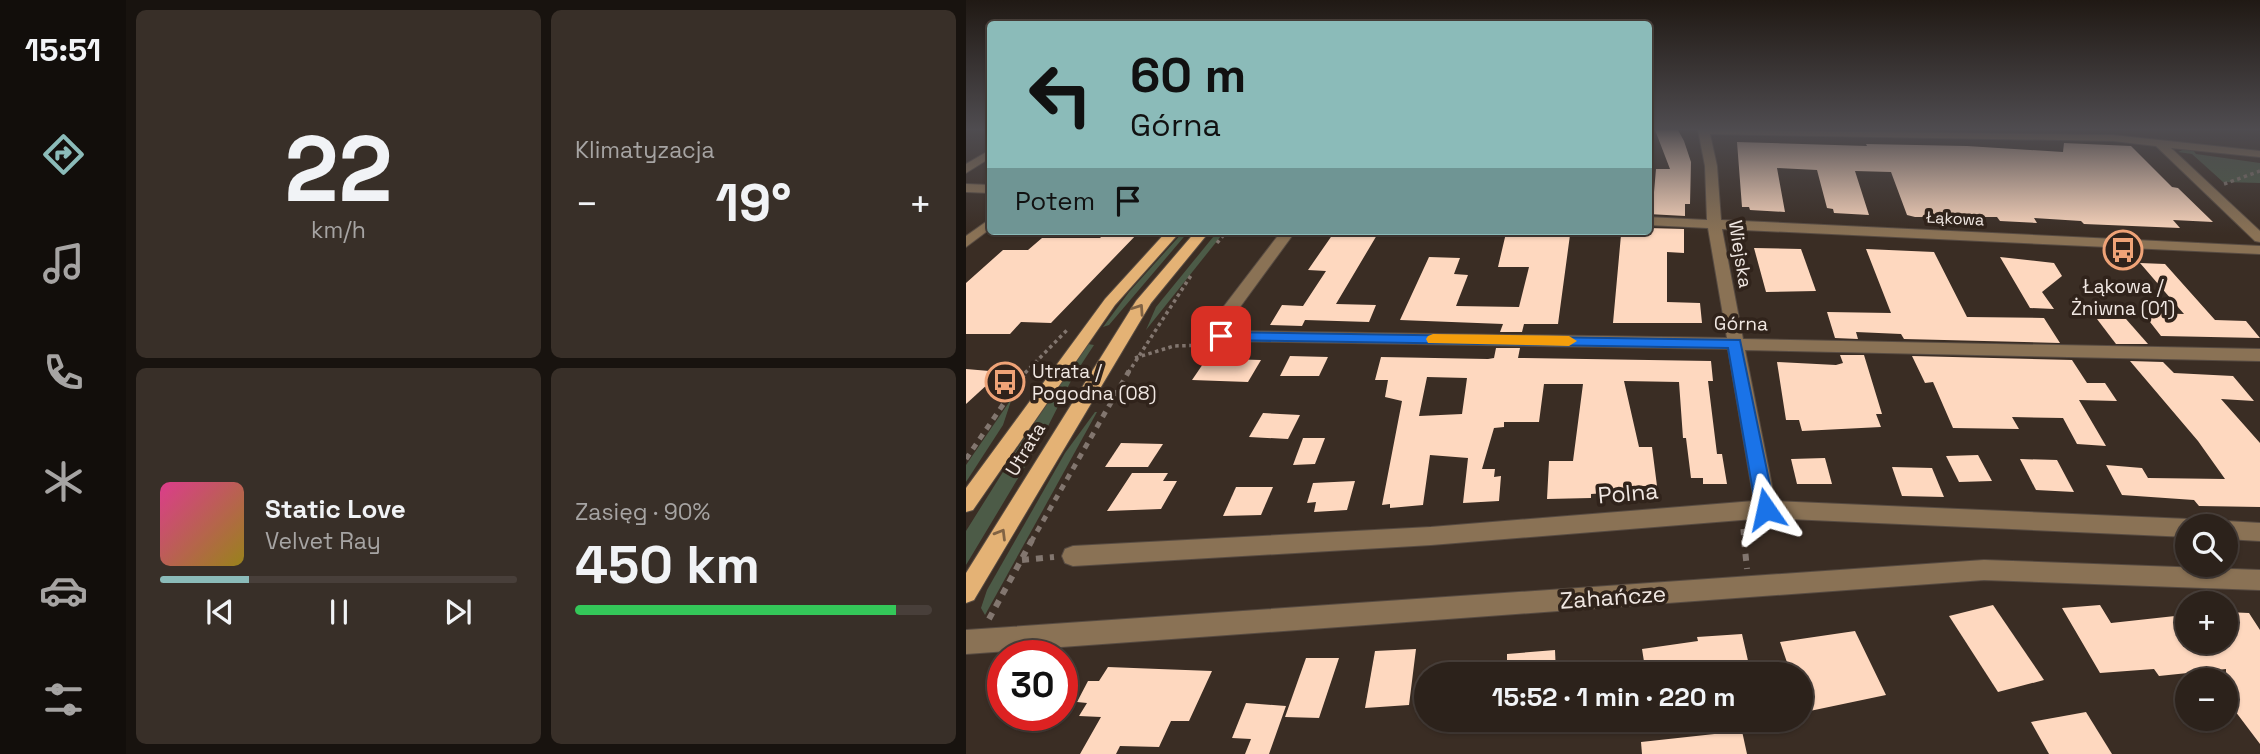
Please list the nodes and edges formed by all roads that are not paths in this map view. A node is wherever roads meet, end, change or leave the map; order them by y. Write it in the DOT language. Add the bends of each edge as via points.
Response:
graph roads {
  1 [pos="1711,165"];
  2 [pos="2183,165"];
  3 [pos="966,188"];
  4 [pos="987,189"];
  5 [pos="1652,221"];
  6 [pos="1714,224"];
  7 [pos="987,226"];
  8 [pos="1170,235"];
  9 [pos="1285,236"];
  10 [pos="2260,238"];
  11 [pos="1208,240"];
  12 [pos="966,243"];
  13 [pos="2260,250"];
  14 [pos="1734,344"];
  15 [pos="2260,355"];
  16 [pos="966,504"];
  17 [pos="1766,509"];
  18 [pos="2175,527"];
  19 [pos="2238,531"];
  20 [pos="2260,532"];
  21 [pos="1073,556"];
  22 [pos="2260,580"];
  23 [pos="966,593"];
  24 [pos="971,642"];
  1 -- 6 [label="street, Wiejska"];
  2 -- 10 [label="street"];
  3 -- 4 [label="street"];
  5 -- 6 [label="street, Łąkowa"];
  6 -- 13 [label="street, Łąkowa"];
  6 -- 14 [label="street, Wiejska"];
  7 -- 12 [label="street"];
  8 -- 16 [label="main road, Utrata" via="1110,302"];
  9 -- 14 [label="street, Górna" via="1224,318 1224,339"];
  23 -- 11 [label="main road, Utrata, one-way" via="1137,312"];
  14 -- 15 [label="street, Górna"];
  14 -- 17 [label="street, Wiejska"];
  17 -- 18 [label="street, Polna"];
  17 -- 21 [label="street, Polna" via="1431,536"];
  19 -- 20 [label="street"];
  22 -- 24 [label="street, Zahańcze" via="1984,570"];
}
